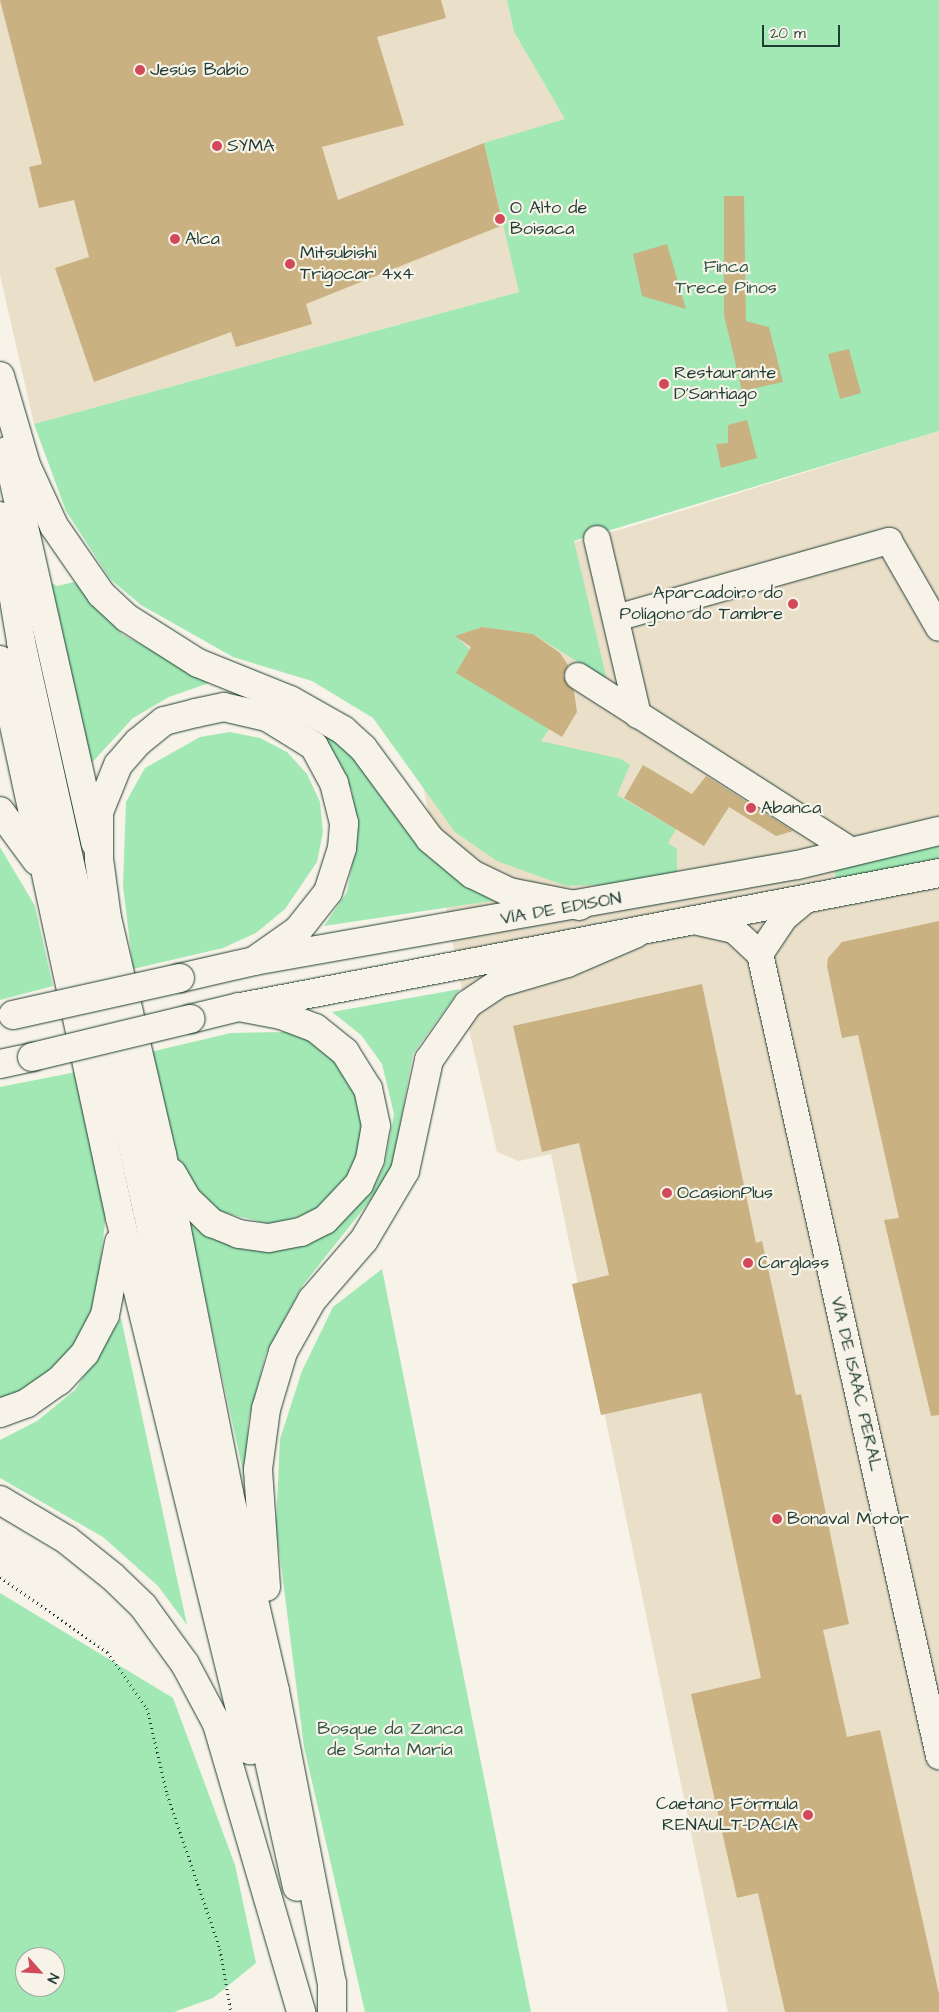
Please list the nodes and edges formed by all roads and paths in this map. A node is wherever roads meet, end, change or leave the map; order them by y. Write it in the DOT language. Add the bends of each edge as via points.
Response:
graph roads {
  1 [pos="0,376"];
  2 [pos="0,420"];
  3 [pos="0,516"];
  4 [pos="597,539"];
  5 [pos="0,562"];
  6 [pos="616,618"];
  7 [pos="939,628"];
  8 [pos="21,642"];
  9 [pos="0,660"];
  10 [pos="578,676"];
  11 [pos="638,715"];
  12 [pos="0,811"];
  13 [pos="939,831"];
  14 [pos="852,851"];
  15 [pos="99,859"];
  16 [pos="43,871"];
  17 [pos="939,873"];
  18 [pos="804,901"];
  19 [pos="580,906"];
  20 [pos="694,921"];
  21 [pos="635,934"];
  22 [pos="760,954"];
  23 [pos="254,961"];
  24 [pos="239,1007"];
  25 [pos="7,1016"];
  26 [pos="0,1064"];
  27 [pos="162,1154"];
  28 [pos="120,1218"];
  29 [pos="0,1413"];
  30 [pos="0,1500"];
  31 [pos="0,1578"];
  32 [pos="275,1691"];
  33 [pos="939,1756"];
  34 [pos="287,1850"];
  35 [pos="232,2012"];
  36 [pos="301,2012"];
  37 [pos="330,2012"];
  1 -- 19 [label="main road" via="26,465 54,526 101,594 127,618 198,663 290,700 343,730 362,748 430,838 472,874 509,892"];
  2 -- 15 [label="main road"];
  3 -- 8 [label="main road"];
  4 -- 6 [label="street"];
  5 -- 8 [label="main road"];
  6 -- 7 [label="street" via="889,541"];
  6 -- 11 [label="street"];
  8 -- 34 [label="main road"];
  9 -- 16 [label="main road"];
  10 -- 11 [label="street"];
  11 -- 14 [label="street"];
  12 -- 16 [label="main road"];
  13 -- 14 [label="main road, VÍA DE EDISON"];
  14 -- 19 [label="main road, VÍA DE EDISON"];
  15 -- 23 [label="main road" via="99,812 118,765 164,721 224,707 267,717 294,730 314,746 328,766 344,823 342,848 328,892 298,930"];
  15 -- 27 [label="main road" via="107,918"];
  16 -- 28 [label="main road"];
  17 -- 18 [label="main road"];
  18 -- 20 [label="main road"];
  18 -- 22 [label="street" via="784,918"];
  19 -- 23 [label="main road, VÍA DE EDISON"];
  20 -- 21 [label="main road"];
  20 -- 22 [label="street" via="734,930"];
  21 -- 24 [label="main road"];
  21 -- 32 [label="main road" via="566,963 499,983 468,1004 429,1060 405,1171 364,1240 312,1300 283,1352 266,1409 258,1469"];
  22 -- 33 [label="street, VÍA DE ISAAC PERAL"];
  23 -- 25 [label="main road, VÍA DE EDISON, bridge"];
  24 -- 26 [label="main road, bridge"];
  24 -- 27 [label="main road" via="281,1015 315,1028 345,1052 368,1089 376,1126 370,1159 359,1184 325,1220 301,1232 269,1238 239,1234 212,1223 187,1199"];
  27 -- 32 [label="main road" via="229,1493"];
  28 -- 29 [label="main road" via="117,1270 105,1315 85,1353 59,1381 27,1403"];
  28 -- 34 [label="main road" via="239,1716"];
  30 -- 36 [label="main road" via="67,1540 113,1577 144,1606 185,1664 217,1724"];
  31 -- 35 [label="path" via="107,1652 147,1708 167,1794 220,1948"];
  32 -- 37 [label="main road" via="332,1983"];
  34 -- 37 [label="main road"];
}
